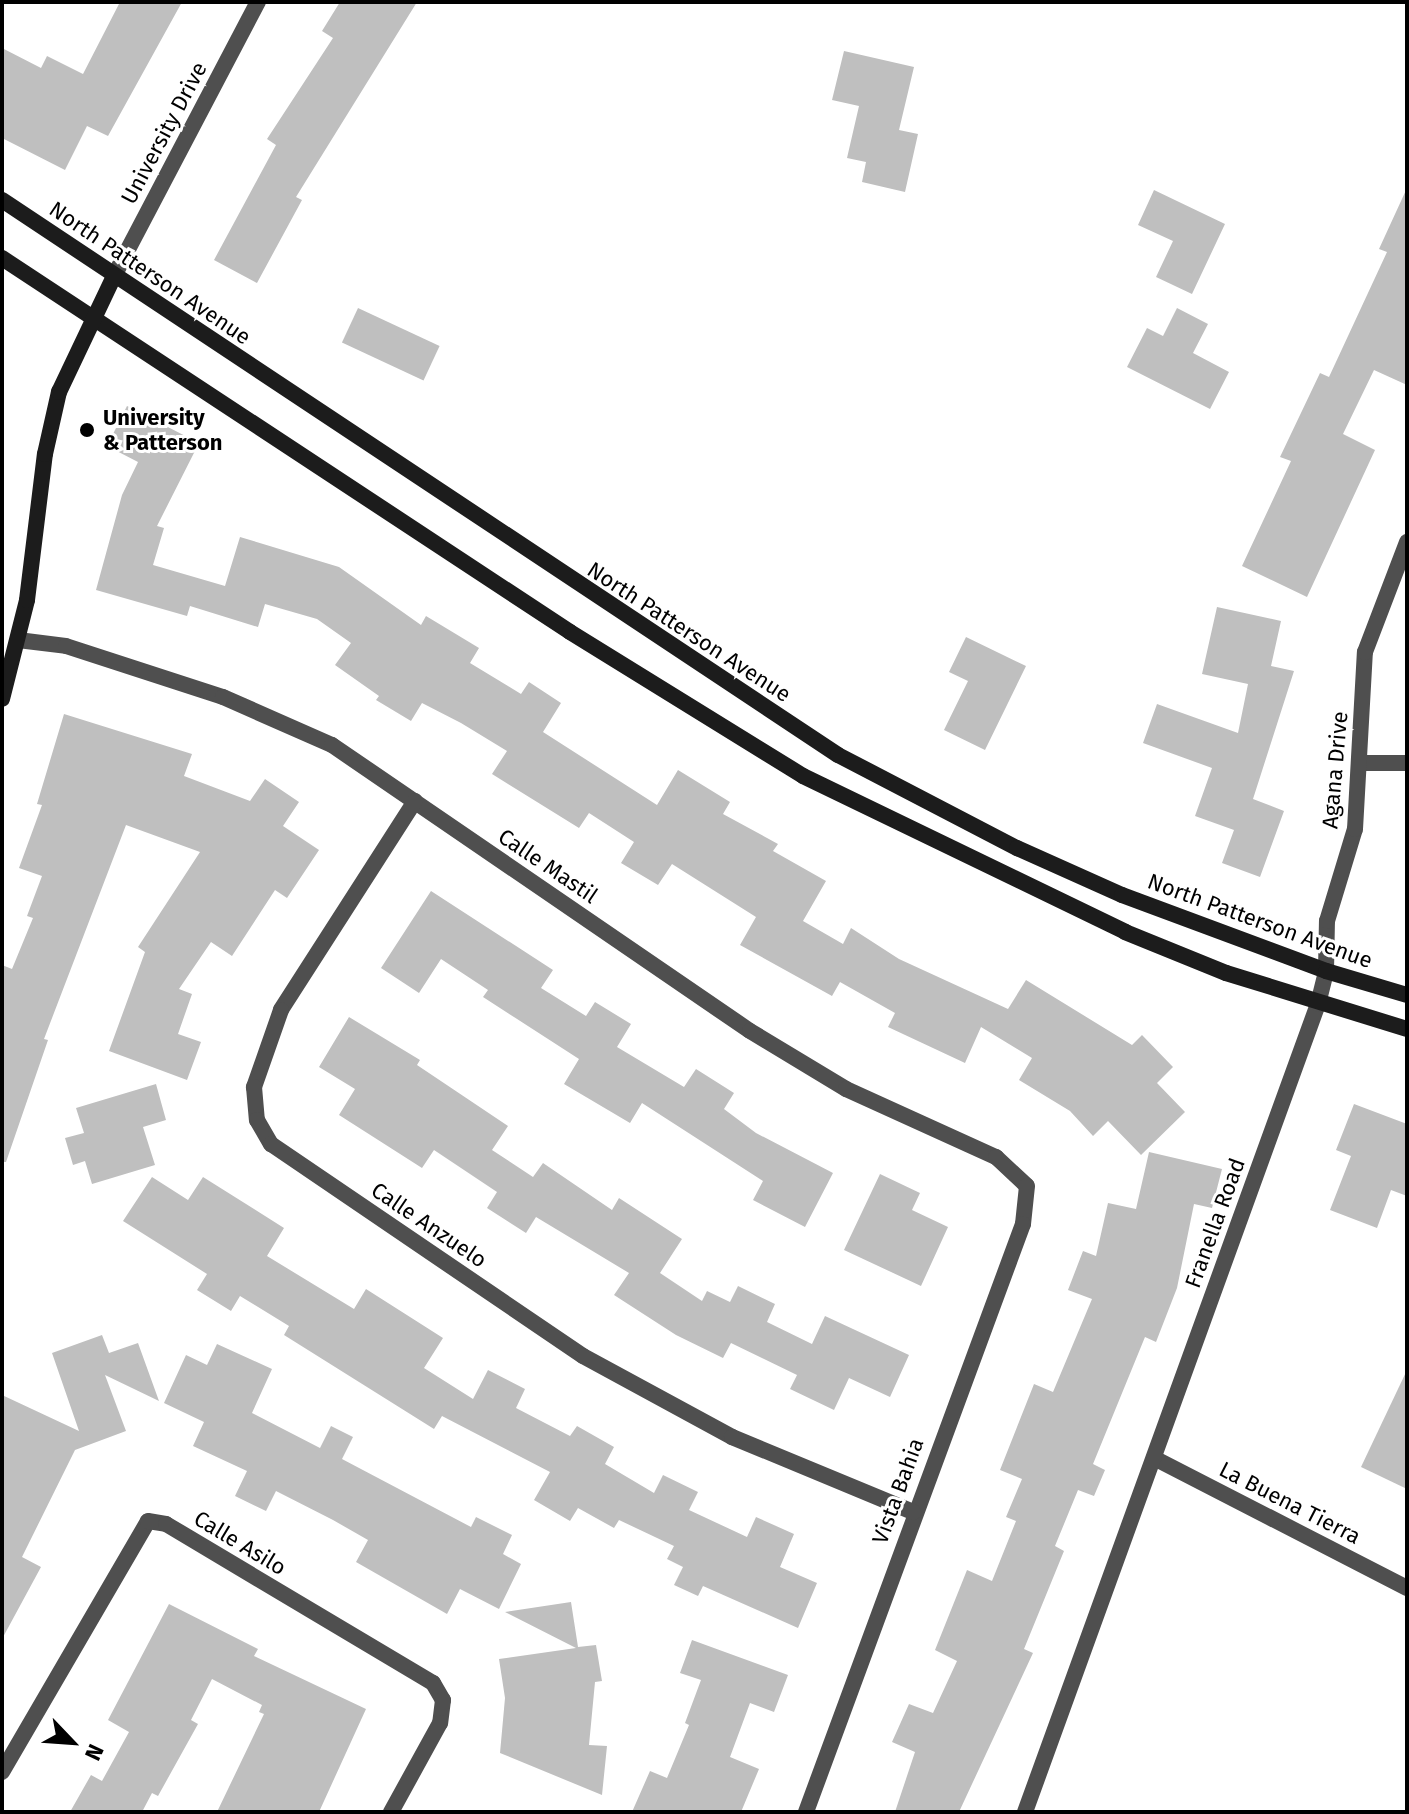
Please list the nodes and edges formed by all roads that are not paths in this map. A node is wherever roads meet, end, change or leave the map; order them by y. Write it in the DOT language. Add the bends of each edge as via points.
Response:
graph roads {
  1 [pos="258,2"];
  2 [pos="2,200"];
  3 [pos="2,258"];
  4 [pos="114,276"];
  5 [pos="92,315"];
  6 [pos="1407,542"];
  7 [pos="18,640"];
  8 [pos="2,699"];
  9 [pos="1361,763"];
  10 [pos="1407,763"];
  11 [pos="415,801"];
  12 [pos="1326,971"];
  13 [pos="1407,995"];
  14 [pos="1318,1004"];
  15 [pos="1407,1029"];
  16 [pos="1027,1186"];
  17 [pos="1154,1458"];
  18 [pos="913,1512"];
  19 [pos="1407,1588"];
  20 [pos="2,1772"];
  21 [pos="391,1812"];
  22 [pos="806,1812"];
  23 [pos="1025,1812"];
  1 -- 4 [label="street, University Drive"];
  2 -- 4 [label="main road, North Patterson Avenue"];
  3 -- 5 [label="main road"];
  4 -- 5 [label="main road, University Drive"];
  4 -- 12 [label="main road, North Patterson Avenue" via="838,755 1109,890"];
  5 -- 7 [label="main road, University Drive" via="59,392"];
  5 -- 14 [label="main road" via="570,632 803,776 1091,917"];
  6 -- 9 [label="street, Agana Drive" via="1365,652"];
  7 -- 8 [label="main road, University Drive"];
  7 -- 11 [label="street, Calle Mastil" via="66,646 285,720"];
  9 -- 10 [label="street"];
  9 -- 12 [label="street, Agana Drive" via="1355,829 1325,936"];
  11 -- 16 [label="street, Calle Mastil" via="750,1031 846,1089 996,1157"];
  11 -- 18 [label="street, Calle Anzuelo" via="281,1010 254,1087 257,1120 271,1144 583,1356 732,1437"];
  12 -- 13 [label="main road, North Patterson Avenue"];
  12 -- 14 [label="street, Agana Drive"];
  14 -- 15 [label="main road"];
  14 -- 17 [label="street, Franella Road"];
  16 -- 18 [label="street, Vista Bahia" via="1023,1224"];
  17 -- 19 [label="street, La Buena Tierra"];
  17 -- 23 [label="street"];
  18 -- 22 [label="street, Vista Bahia"];
  20 -- 21 [label="street, Calle Asilo" via="148,1521 166,1524 433,1683 443,1700 440,1723"];
}
